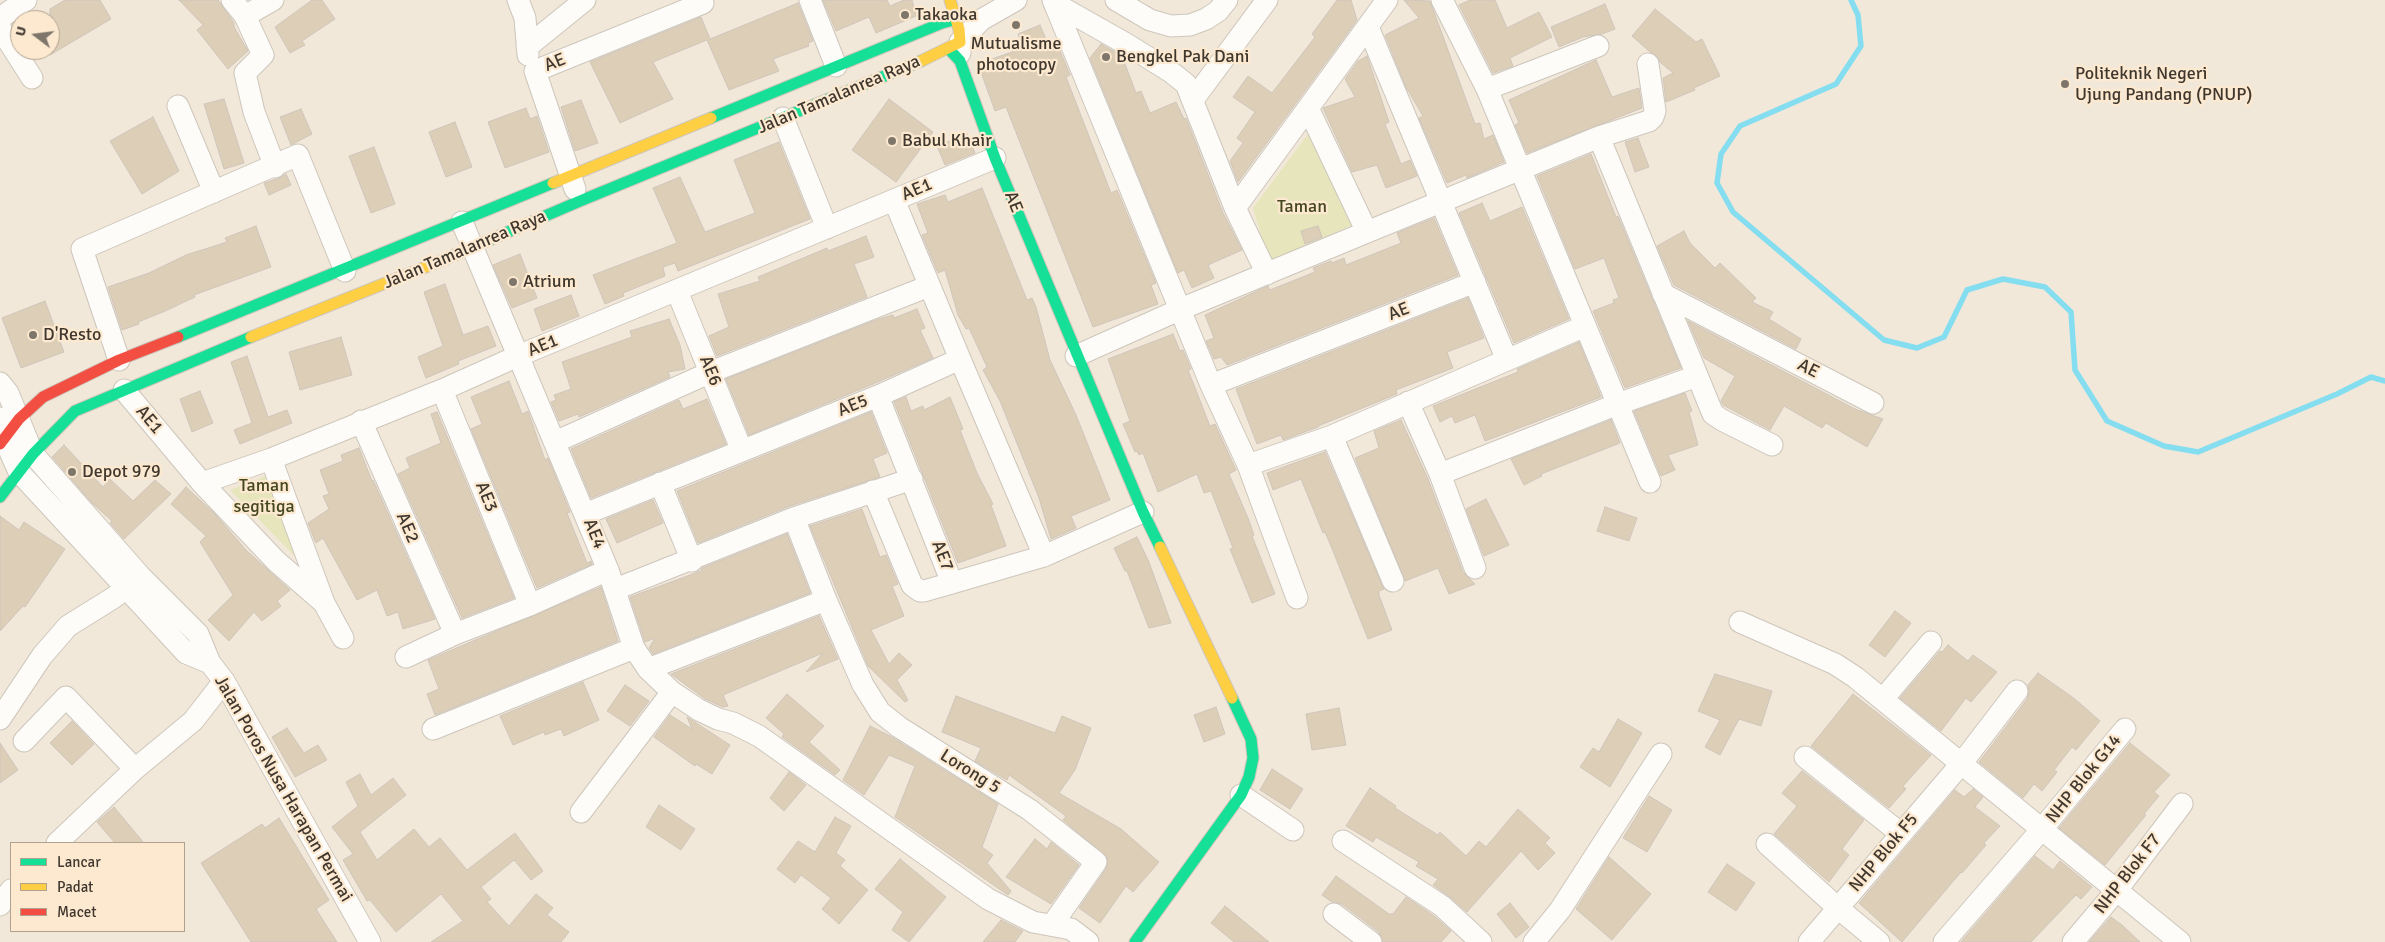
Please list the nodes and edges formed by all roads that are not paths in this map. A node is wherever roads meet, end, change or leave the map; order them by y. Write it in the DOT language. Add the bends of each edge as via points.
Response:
graph roads {
  1 [pos="26,0"];
  2 [pos="273,0"];
  3 [pos="518,0"];
  4 [pos="585,0"];
  5 [pos="810,0"];
  6 [pos="1016,0"];
  7 [pos="1116,0"];
  8 [pos="1227,0"];
  9 [pos="1267,0"];
  10 [pos="1387,0"];
  11 [pos="1442,0"];
  12 [pos="1054,1"];
  13 [pos="702,2"];
  14 [pos="239,8"];
  15 [pos="0,18"];
  16 [pos="1368,27"];
  17 [pos="0,28"];
  18 [pos="950,31"];
  19 [pos="1598,46"];
  20 [pos="527,47"];
  21 [pos="1648,64"];
  22 [pos="836,66"];
  23 [pos="534,71"];
  24 [pos="32,78"];
  25 [pos="1487,89"];
  26 [pos="1193,100"];
  27 [pos="178,106"];
  28 [pos="1308,108"];
  29 [pos="783,118"];
  30 [pos="1599,137"];
  31 [pos="995,158"];
  32 [pos="275,167"];
  33 [pos="1521,171"];
  34 [pos="571,177"];
  35 [pos="214,192"];
  36 [pos="894,200"];
  37 [pos="580,201"];
  38 [pos="1442,203"];
  39 [pos="1235,208"];
  40 [pos="462,222"];
  41 [pos="828,228"];
  42 [pos="1367,232"];
  43 [pos="474,248"];
  44 [pos="345,271"];
  45 [pos="1267,274"];
  46 [pos="1475,282"];
  47 [pos="929,286"];
  48 [pos="677,291"];
  49 [pos="1664,294"];
  50 [pos="1181,309"];
  51 [pos="1585,326"];
  52 [pos="518,356"];
  53 [pos="1076,356"];
  54 [pos="960,359"];
  55 [pos="119,360"];
  56 [pos="1507,360"];
  57 [pos="711,372"];
  58 [pos="1697,376"];
  59 [pos="0,383"];
  60 [pos="1211,385"];
  61 [pos="124,390"];
  62 [pos="442,390"];
  63 [pos="878,396"];
  64 [pos="1408,402"];
  65 [pos="1873,403"];
  66 [pos="1618,404"];
  67 [pos="361,421"];
  68 [pos="6,430"];
  69 [pos="1332,436"];
  70 [pos="555,442"];
  71 [pos="1772,445"];
  72 [pos="742,451"];
  73 [pos="33,454"];
  74 [pos="270,459"];
  75 [pos="1248,465"];
  76 [pos="19,472"];
  77 [pos="1440,474"];
  78 [pos="912,479"];
  79 [pos="1650,482"];
  80 [pos="202,483"];
  81 [pos="660,484"];
  82 [pos="873,491"];
  83 [pos="0,498"];
  84 [pos="1143,512"];
  85 [pos="586,514"];
  86 [pos="794,518"];
  87 [pos="1044,556"];
  88 [pos="692,561"];
  89 [pos="1474,568"];
  90 [pos="608,570"];
  91 [pos="1393,581"];
  92 [pos="134,583"];
  93 [pos="952,583"];
  94 [pos="616,590"];
  95 [pos="1297,598"];
  96 [pos="826,600"];
  97 [pos="324,603"];
  98 [pos="530,605"];
  99 [pos="1740,622"];
  100 [pos="455,634"];
  101 [pos="343,638"];
  102 [pos="1931,642"];
  103 [pos="634,648"];
  104 [pos="406,657"];
  105 [pos="648,669"];
  106 [pos="224,682"];
  107 [pos="2017,691"];
  108 [pos="672,692"];
  109 [pos="1883,699"];
  110 [pos="0,719"];
  111 [pos="433,729"];
  112 [pos="2125,729"];
  113 [pos="24,741"];
  114 [pos="1661,754"];
  115 [pos="1805,757"];
  116 [pos="1960,764"];
  117 [pos="135,768"];
  118 [pos="1241,795"];
  119 [pos="2182,804"];
  120 [pos="581,812"];
  121 [pos="2042,829"];
  122 [pos="1293,830"];
  123 [pos="1900,834"];
  124 [pos="1344,841"];
  125 [pos="57,842"];
  126 [pos="1767,844"];
  127 [pos="2117,890"];
  128 [pos="10,891"];
  129 [pos="0,906"];
  130 [pos="1838,908"];
  131 [pos="1334,914"];
  132 [pos="1052,925"];
  133 [pos="370,942"];
  134 [pos="1088,942"];
  135 [pos="1135,942"];
  136 [pos="1371,942"];
  137 [pos="1482,942"];
  138 [pos="1534,942"];
  139 [pos="1809,942"];
  140 [pos="1879,942"];
  141 [pos="1944,942"];
  142 [pos="2073,942"];
  143 [pos="2180,942"];
  1 -- 15 [label="street"];
  2 -- 14 [label="street"];
  3 -- 20 [label="street" via="526,18"];
  4 -- 20 [label="street"];
  5 -- 22 [label="street"];
  6 -- 18 [label="street" via="981,20"];
  7 -- 8 [label="street" via="1150,20 1171,26 1190,25 1206,18"];
  9 -- 26 [label="street"];
  10 -- 16 [label="street"];
  11 -- 25 [label="street"];
  12 -- 26 [label="street" via="1171,72 1186,84"];
  12 -- 50 [label="street"];
  13 -- 23 [label="street, AE"];
  14 -- 32 [label="street" via="262,55 245,73 248,91"];
  16 -- 28 [label="street"];
  16 -- 38 [label="street"];
  17 -- 24 [label="street"];
  18 -- 22 [label="main road, Jalan Tamalanrea Raya"];
  18 -- 29 [label="main road, Jalan Tamalanrea Raya"];
  18 -- 31 [label="main road, AE"];
  19 -- 25 [label="street"];
  20 -- 23 [label="street"];
  21 -- 30 [label="street" via="1655,110 1653,117"];
  22 -- 34 [label="main road, Jalan Tamalanrea Raya"];
  23 -- 34 [label="street, AE"];
  25 -- 33 [label="street"];
  26 -- 39 [label="street"];
  27 -- 35 [label="street"];
  28 -- 39 [label="street"];
  28 -- 42 [label="street"];
  29 -- 37 [label="main road, Jalan Tamalanrea Raya"];
  29 -- 41 [label="street"];
  30 -- 33 [label="street"];
  30 -- 49 [label="street"];
  31 -- 36 [label="street, AE1"];
  31 -- 53 [label="main road, AE"];
  32 -- 35 [label="street"];
  32 -- 44 [label="street" via="298,156"];
  33 -- 38 [label="street"];
  33 -- 51 [label="street"];
  34 -- 37 [label="street, AE"];
  34 -- 40 [label="main road, Jalan Tamalanrea Raya"];
  35 -- 55 [label="street" via="82,249"];
  36 -- 41 [label="street, AE1"];
  36 -- 47 [label="street"];
  37 -- 43 [label="main road, Jalan Tamalanrea Raya"];
  38 -- 42 [label="street"];
  38 -- 46 [label="street"];
  39 -- 45 [label="street"];
  40 -- 43 [label="street, AE4"];
  40 -- 44 [label="main road, Jalan Tamalanrea Raya"];
  41 -- 48 [label="street, AE1"];
  42 -- 45 [label="street"];
  43 -- 52 [label="street, AE4"];
  43 -- 61 [label="main road, Jalan Tamalanrea Raya"];
  44 -- 55 [label="main road, Jalan Tamalanrea Raya"];
  45 -- 50 [label="street"];
  46 -- 56 [label="street"];
  46 -- 60 [label="street, AE"];
  47 -- 54 [label="street"];
  47 -- 57 [label="street"];
  48 -- 52 [label="street, AE1"];
  48 -- 57 [label="street, AE6"];
  49 -- 58 [label="street"];
  49 -- 65 [label="street, AE"];
  50 -- 53 [label="street"];
  50 -- 60 [label="street"];
  51 -- 56 [label="street"];
  51 -- 66 [label="street"];
  52 -- 62 [label="street, AE1"];
  52 -- 70 [label="street, AE4"];
  53 -- 84 [label="main road, AE"];
  54 -- 63 [label="street, AE5"];
  54 -- 87 [label="street"];
  55 -- 68 [label="main road, Jalan Tamalanrea Raya" via="43,397"];
  56 -- 64 [label="street"];
  57 -- 70 [label="street"];
  57 -- 72 [label="street, AE6"];
  58 -- 66 [label="street"];
  58 -- 71 [label="street" via="1716,417"];
  59 -- 68 [label="street" via="8,393"];
  60 -- 75 [label="street"];
  61 -- 73 [label="main road, Jalan Tamalanrea Raya" via="75,411"];
  61 -- 80 [label="street, AE1"];
  62 -- 67 [label="street, AE1"];
  62 -- 98 [label="street, AE3"];
  63 -- 72 [label="street, AE5"];
  63 -- 78 [label="street, AE7"];
  64 -- 69 [label="street"];
  64 -- 77 [label="street"];
  66 -- 77 [label="street"];
  66 -- 79 [label="street"];
  67 -- 74 [label="street, AE1"];
  67 -- 100 [label="street, AE2"];
  68 -- 73 [label="street"];
  68 -- 76 [label="street, Jalan Poros Nusa Harapan Permai"];
  69 -- 75 [label="street"];
  69 -- 91 [label="street"];
  70 -- 85 [label="street, AE4"];
  72 -- 81 [label="street, AE5"];
  73 -- 76 [label="main road, Jalan Tamalanrea Raya"];
  73 -- 92 [label="street"];
  74 -- 80 [label="street, AE1"];
  74 -- 97 [label="street"];
  75 -- 95 [label="street"];
  76 -- 83 [label="main road, Jalan Tamalanrea Raya"];
  76 -- 92 [label="street, Jalan Poros Nusa Harapan Permai"];
  77 -- 89 [label="street"];
  78 -- 82 [label="street"];
  78 -- 93 [label="street, AE7"];
  80 -- 97 [label="street" via="276,560"];
  81 -- 85 [label="street, AE5"];
  81 -- 88 [label="street"];
  82 -- 86 [label="street"];
  82 -- 93 [label="street" via="912,585 924,591"];
  84 -- 87 [label="street, AE7"];
  84 -- 118 [label="main road, AE" via="1251,739 1253,758"];
  85 -- 90 [label="street, AE4"];
  86 -- 88 [label="street"];
  86 -- 96 [label="street"];
  87 -- 93 [label="street, AE7"];
  88 -- 94 [label="street"];
  90 -- 94 [label="street, AE4"];
  90 -- 98 [label="street"];
  92 -- 106 [label="street, Jalan Poros Nusa Harapan Permai" via="186,653 210,663"];
  92 -- 110 [label="street" via="68,626 42,656"];
  94 -- 103 [label="street, AE4"];
  96 -- 105 [label="street"];
  96 -- 132 [label="street, Lorong 5" via="863,685 880,712 1030,810 1096,862"];
  97 -- 101 [label="street"];
  98 -- 100 [label="street"];
  99 -- 109 [label="street" via="1835,664"];
  100 -- 104 [label="street"];
  102 -- 109 [label="street"];
  103 -- 105 [label="street, AE4"];
  103 -- 111 [label="street"];
  105 -- 108 [label="street, AE4"];
  106 -- 117 [label="street" via="193,720"];
  106 -- 133 [label="street, Jalan Poros Nusa Harapan Permai"];
  107 -- 116 [label="street, NHP Blok F5"];
  108 -- 120 [label="street"];
  108 -- 132 [label="street, AE4" via="699,710 760,736 988,899 1023,918"];
  109 -- 116 [label="street"];
  112 -- 121 [label="street, NHP Blok G14"];
  113 -- 117 [label="street" via="66,697"];
  114 -- 138 [label="street" via="1560,910"];
  115 -- 123 [label="street"];
  116 -- 121 [label="street"];
  116 -- 123 [label="street, NHP Blok F5"];
  117 -- 125 [label="street"];
  118 -- 122 [label="street"];
  118 -- 135 [label="main road, AE"];
  119 -- 127 [label="street, NHP Blok F7"];
  121 -- 127 [label="street"];
  121 -- 141 [label="street"];
  123 -- 130 [label="street, NHP Blok F5"];
  124 -- 137 [label="street" via="1442,906"];
  126 -- 130 [label="street"];
  127 -- 142 [label="street, NHP Blok F7"];
  127 -- 143 [label="street"];
  128 -- 129 [label="street"];
  130 -- 139 [label="street, NHP Blok F5"];
  130 -- 140 [label="street"];
  131 -- 136 [label="street"];
  132 -- 134 [label="street, AE4" via="1071,929"];
}
